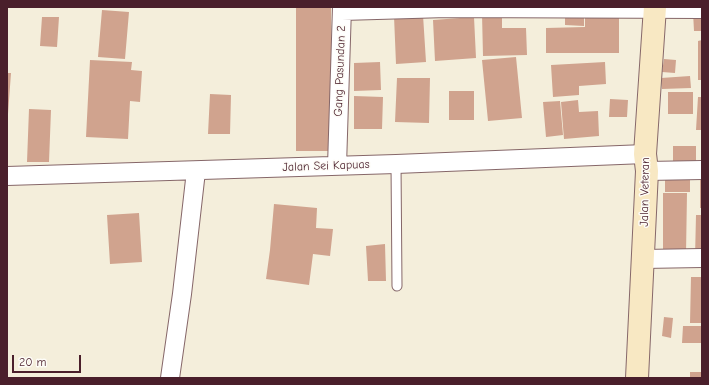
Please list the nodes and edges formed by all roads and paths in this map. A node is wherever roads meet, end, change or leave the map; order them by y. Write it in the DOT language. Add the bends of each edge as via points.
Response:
graph roads {
  1 [pos="448,8"];
  2 [pos="655,8"];
  3 [pos="342,9"];
  4 [pos="702,9"];
  5 [pos="646,162"];
  6 [pos="396,164"];
  7 [pos="337,166"];
  8 [pos="702,170"];
  9 [pos="196,171"];
  10 [pos="7,176"];
  11 [pos="702,258"];
  12 [pos="643,259"];
  13 [pos="397,286"];
  14 [pos="170,378"];
  15 [pos="637,378"];
  1 -- 2 [label="street, Gang Pasundan 2"];
  1 -- 3 [label="street, Gang Pasundan 2"];
  2 -- 4 [label="street, Gang Pasundan 2"];
  2 -- 5 [label="street, Jalan Veteran"];
  3 -- 7 [label="street, Gang Pasundan 2"];
  5 -- 6 [label="street, Jalan Sei Kapuas"];
  5 -- 8 [label="street, Jalan Sei Kapuas"];
  5 -- 12 [label="street, Jalan Veteran"];
  6 -- 7 [label="street, Jalan Sei Kapuas"];
  6 -- 13 [label="lane"];
  7 -- 9 [label="street, Jalan Sei Kapuas"];
  9 -- 10 [label="street, Jalan Sei Kapuas"];
  9 -- 14 [label="street"];
  11 -- 12 [label="street"];
  12 -- 15 [label="street, Jalan Veteran"];
}
